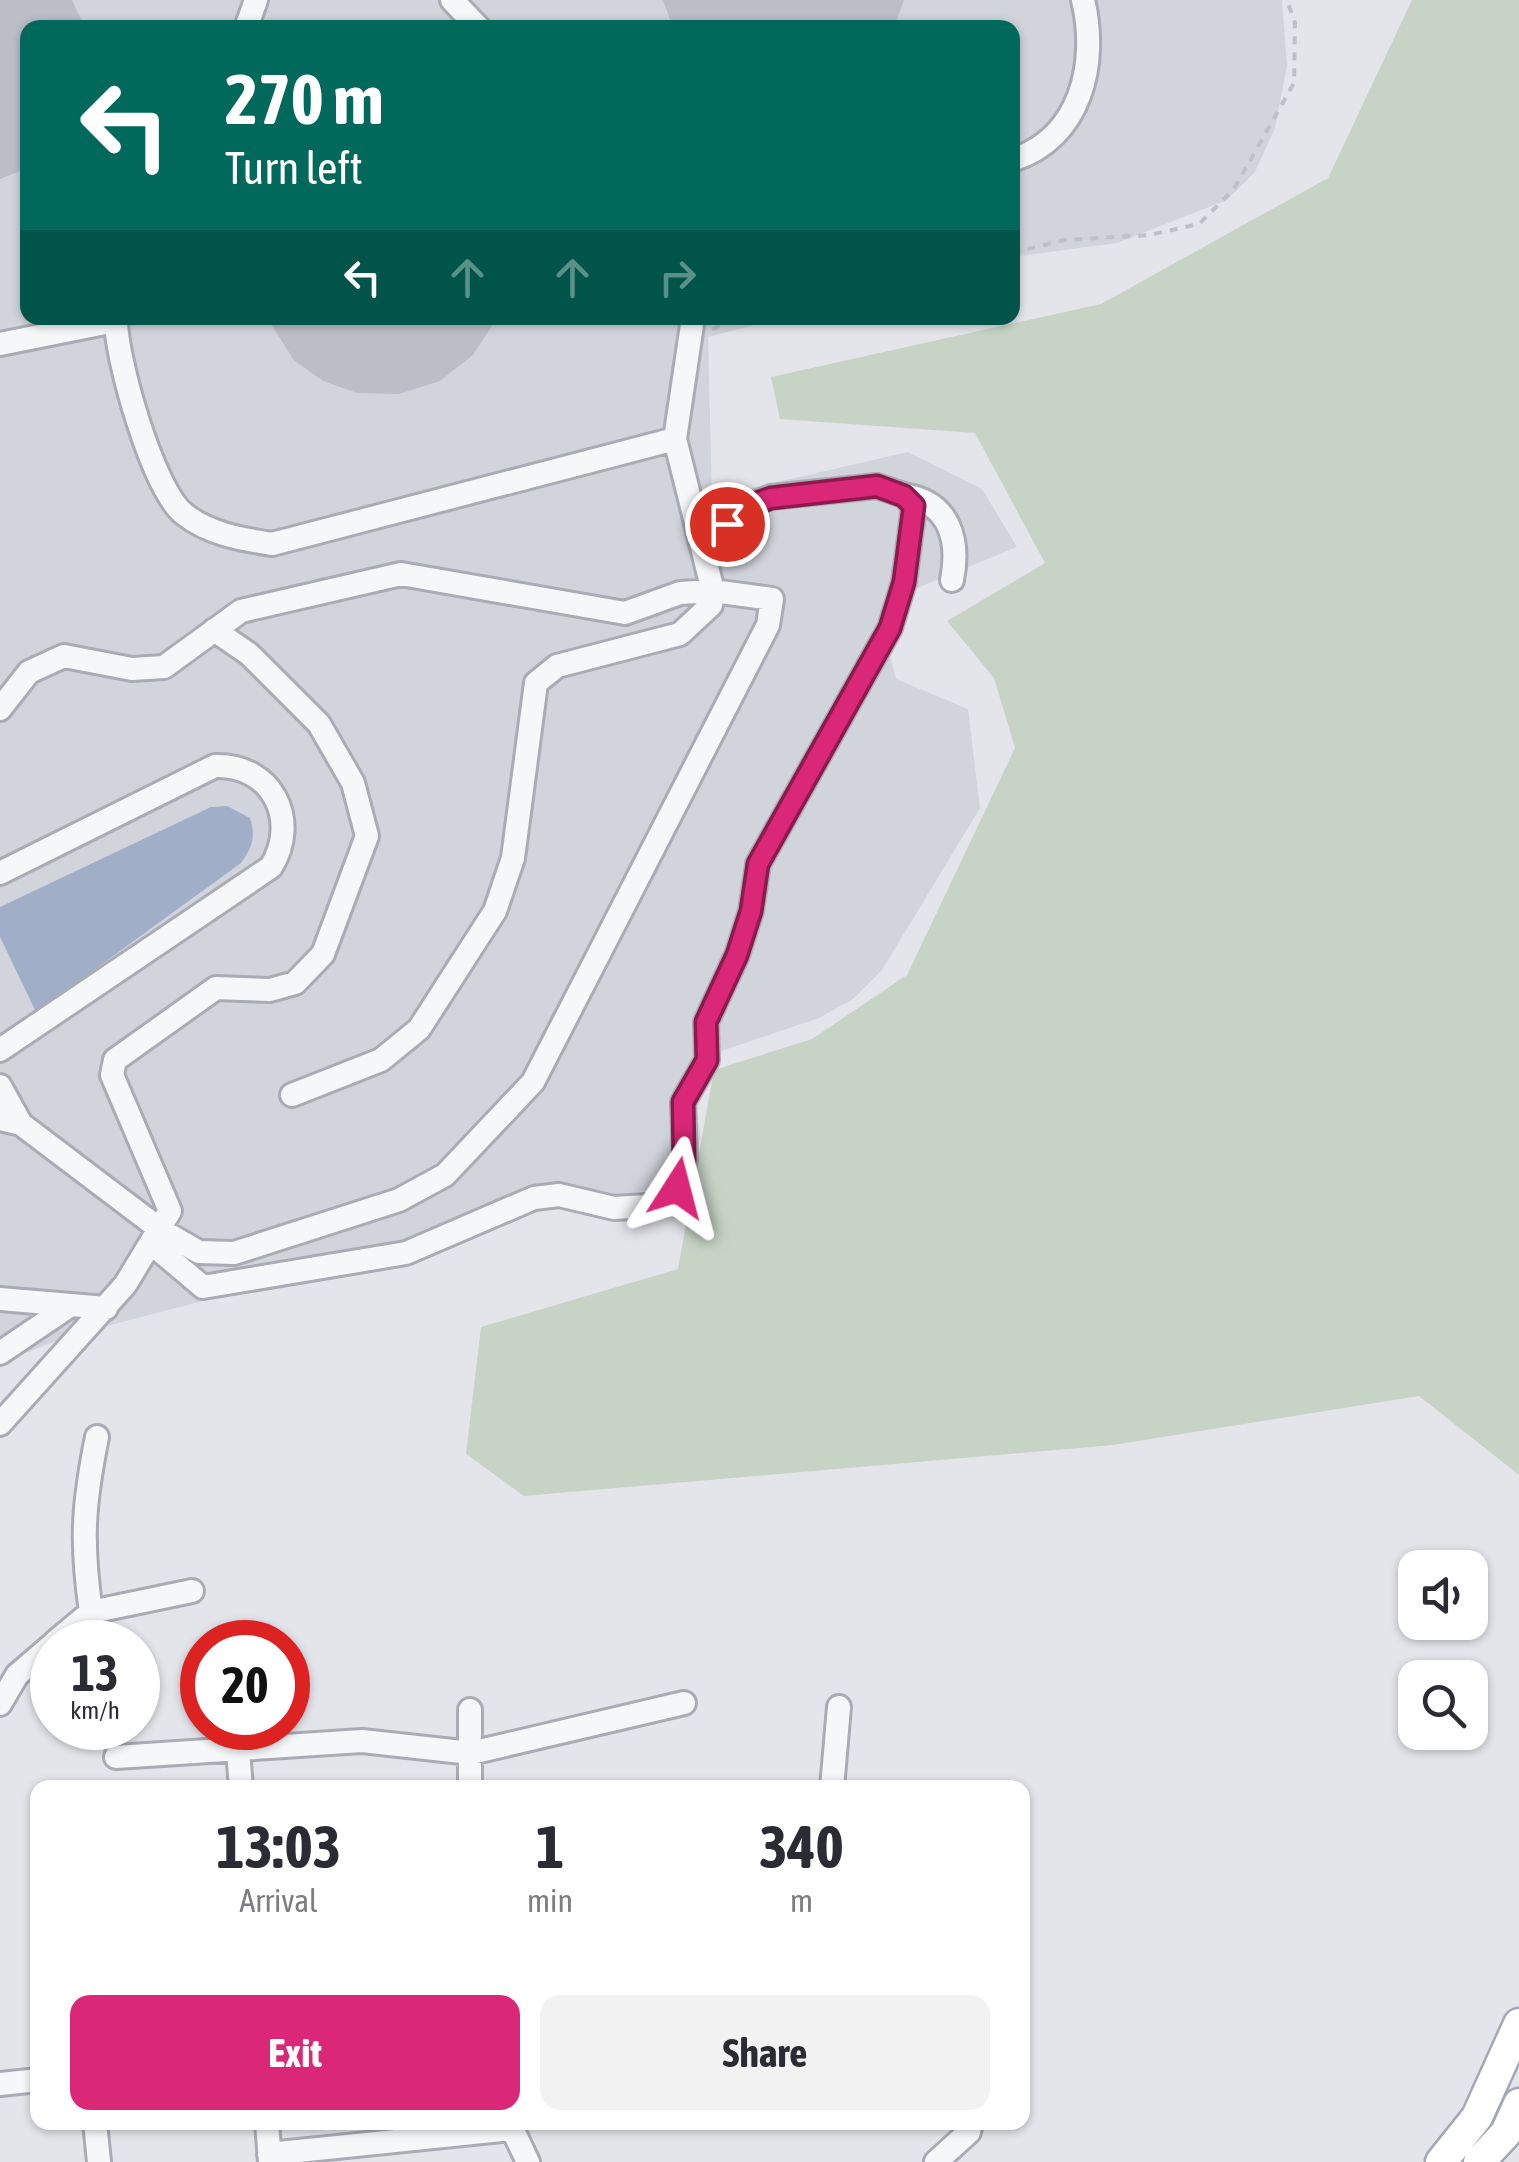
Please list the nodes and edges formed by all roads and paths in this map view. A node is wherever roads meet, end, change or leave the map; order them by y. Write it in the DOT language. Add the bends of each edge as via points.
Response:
graph roads {
  1 [pos="452,0"];
  2 [pos="1083,0"];
  3 [pos="1288,0"];
  4 [pos="472,20"];
  5 [pos="1020,155"];
  6 [pos="1020,251"];
  7 [pos="92,325"];
  8 [pos="117,325"];
  9 [pos="692,327"];
  10 [pos="0,344"];
  11 [pos="675,439"];
  12 [pos="904,496"];
  13 [pos="701,544"];
  14 [pos="952,580"];
  15 [pos="712,591"];
  16 [pos="214,630"];
  17 [pos="0,709"];
  18 [pos="0,873"];
  19 [pos="0,1050"];
  20 [pos="0,1086"];
  21 [pos="292,1095"];
  22 [pos="10,1122"];
  23 [pos="157,1237"];
  24 [pos="0,1299"];
  25 [pos="68,1308"];
  26 [pos="106,1308"];
  27 [pos="0,1353"];
  28 [pos="0,1424"];
  29 [pos="97,1438"];
  30 [pos="192,1591"];
  31 [pos="91,1612"];
  32 [pos="82,1620"];
  33 [pos="30,1664"];
  34 [pos="0,1696"];
  35 [pos="684,1703"];
  36 [pos="0,1704"];
  37 [pos="839,1706"];
  38 [pos="470,1710"];
  39 [pos="238,1751"];
  40 [pos="471,1753"];
  41 [pos="116,1757"];
  42 [pos="241,1780"];
  43 [pos="470,1780"];
  44 [pos="833,1780"];
  45 [pos="1519,2024"];
  46 [pos="30,2081"];
  47 [pos="0,2084"];
  48 [pos="1519,2104"];
  49 [pos="96,2130"];
  50 [pos="267,2130"];
  51 [pos="482,2130"];
  52 [pos="513,2130"];
  53 [pos="969,2130"];
  54 [pos="268,2160"];
  55 [pos="99,2162"];
  56 [pos="528,2162"];
  57 [pos="936,2162"];
  58 [pos="1440,2162"];
  59 [pos="1479,2162"];
  1 -- 4 [label="street"];
  2 -- 5 [label="street" via="1091,32 1076,110"];
  3 -- 6 [label="path" via="1295,23 1294,84 1234,189 1198,224"];
  7 -- 10 [label="street"];
  8 -- 11 [label="street" via="146,451 181,512 234,537 272,544"];
  9 -- 11 [label="street"];
  11 -- 13 [label="street"];
  12 -- 13 [label="street" via="877,486 771,498"];
  12 -- 14 [label="street" via="924,498 943,513 953,533"];
  12 -- 23 [label="street" via="914,517 890,628 758,864 737,955 706,1022 707,1060 683,1102 681,1174 662,1205 614,1208 560,1194 534,1198 406,1253 204,1286"];
  13 -- 15 [label="street"];
  15 -- 16 [label="street" via="680,593 625,613 401,574 240,612"];
  15 -- 21 [label="street" via="711,605 680,634 557,666 536,682 513,858 496,911 419,1030 381,1060"];
  15 -- 23 [label="street" via="772,599 768,625 533,1082 444,1175 400,1200 234,1253 199,1252"];
  16 -- 17 [label="street" via="164,666 132,669 64,656 29,672"];
  16 -- 23 [label="street" via="249,654 319,724 352,783 367,836 323,954 294,983 270,990 216,988 116,1060 112,1075 170,1211"];
  18 -- 19 [label="street" via="215,766 262,777 282,814 282,848 271,867"];
  20 -- 22 [label="street"];
  22 -- 23 [label="street"];
  23 -- 26 [label="street"];
  24 -- 25 [label="street"];
  25 -- 26 [label="street"];
  25 -- 27 [label="street"];
  26 -- 28 [label="street"];
  29 -- 31 [label="street" via="82,1507"];
  30 -- 31 [label="street"];
  31 -- 32 [label="street"];
  33 -- 34 [label="street"];
  34 -- 36 [label="street"];
  35 -- 40 [label="street"];
  37 -- 44 [label="street"];
  38 -- 40 [label="street"];
  39 -- 40 [label="street" via="362,1741"];
  39 -- 41 [label="street"];
  39 -- 42 [label="street"];
  40 -- 43 [label="street"];
  45 -- 58 [label="main road" via="1477,2117"];
  46 -- 47 [label="street"];
  48 -- 59 [label="main road" via="1506,2134"];
  49 -- 55 [label="street"];
  50 -- 54 [label="street"];
  51 -- 54 [label="street"];
  52 -- 56 [label="street"];
  53 -- 57 [label="street"];
}
